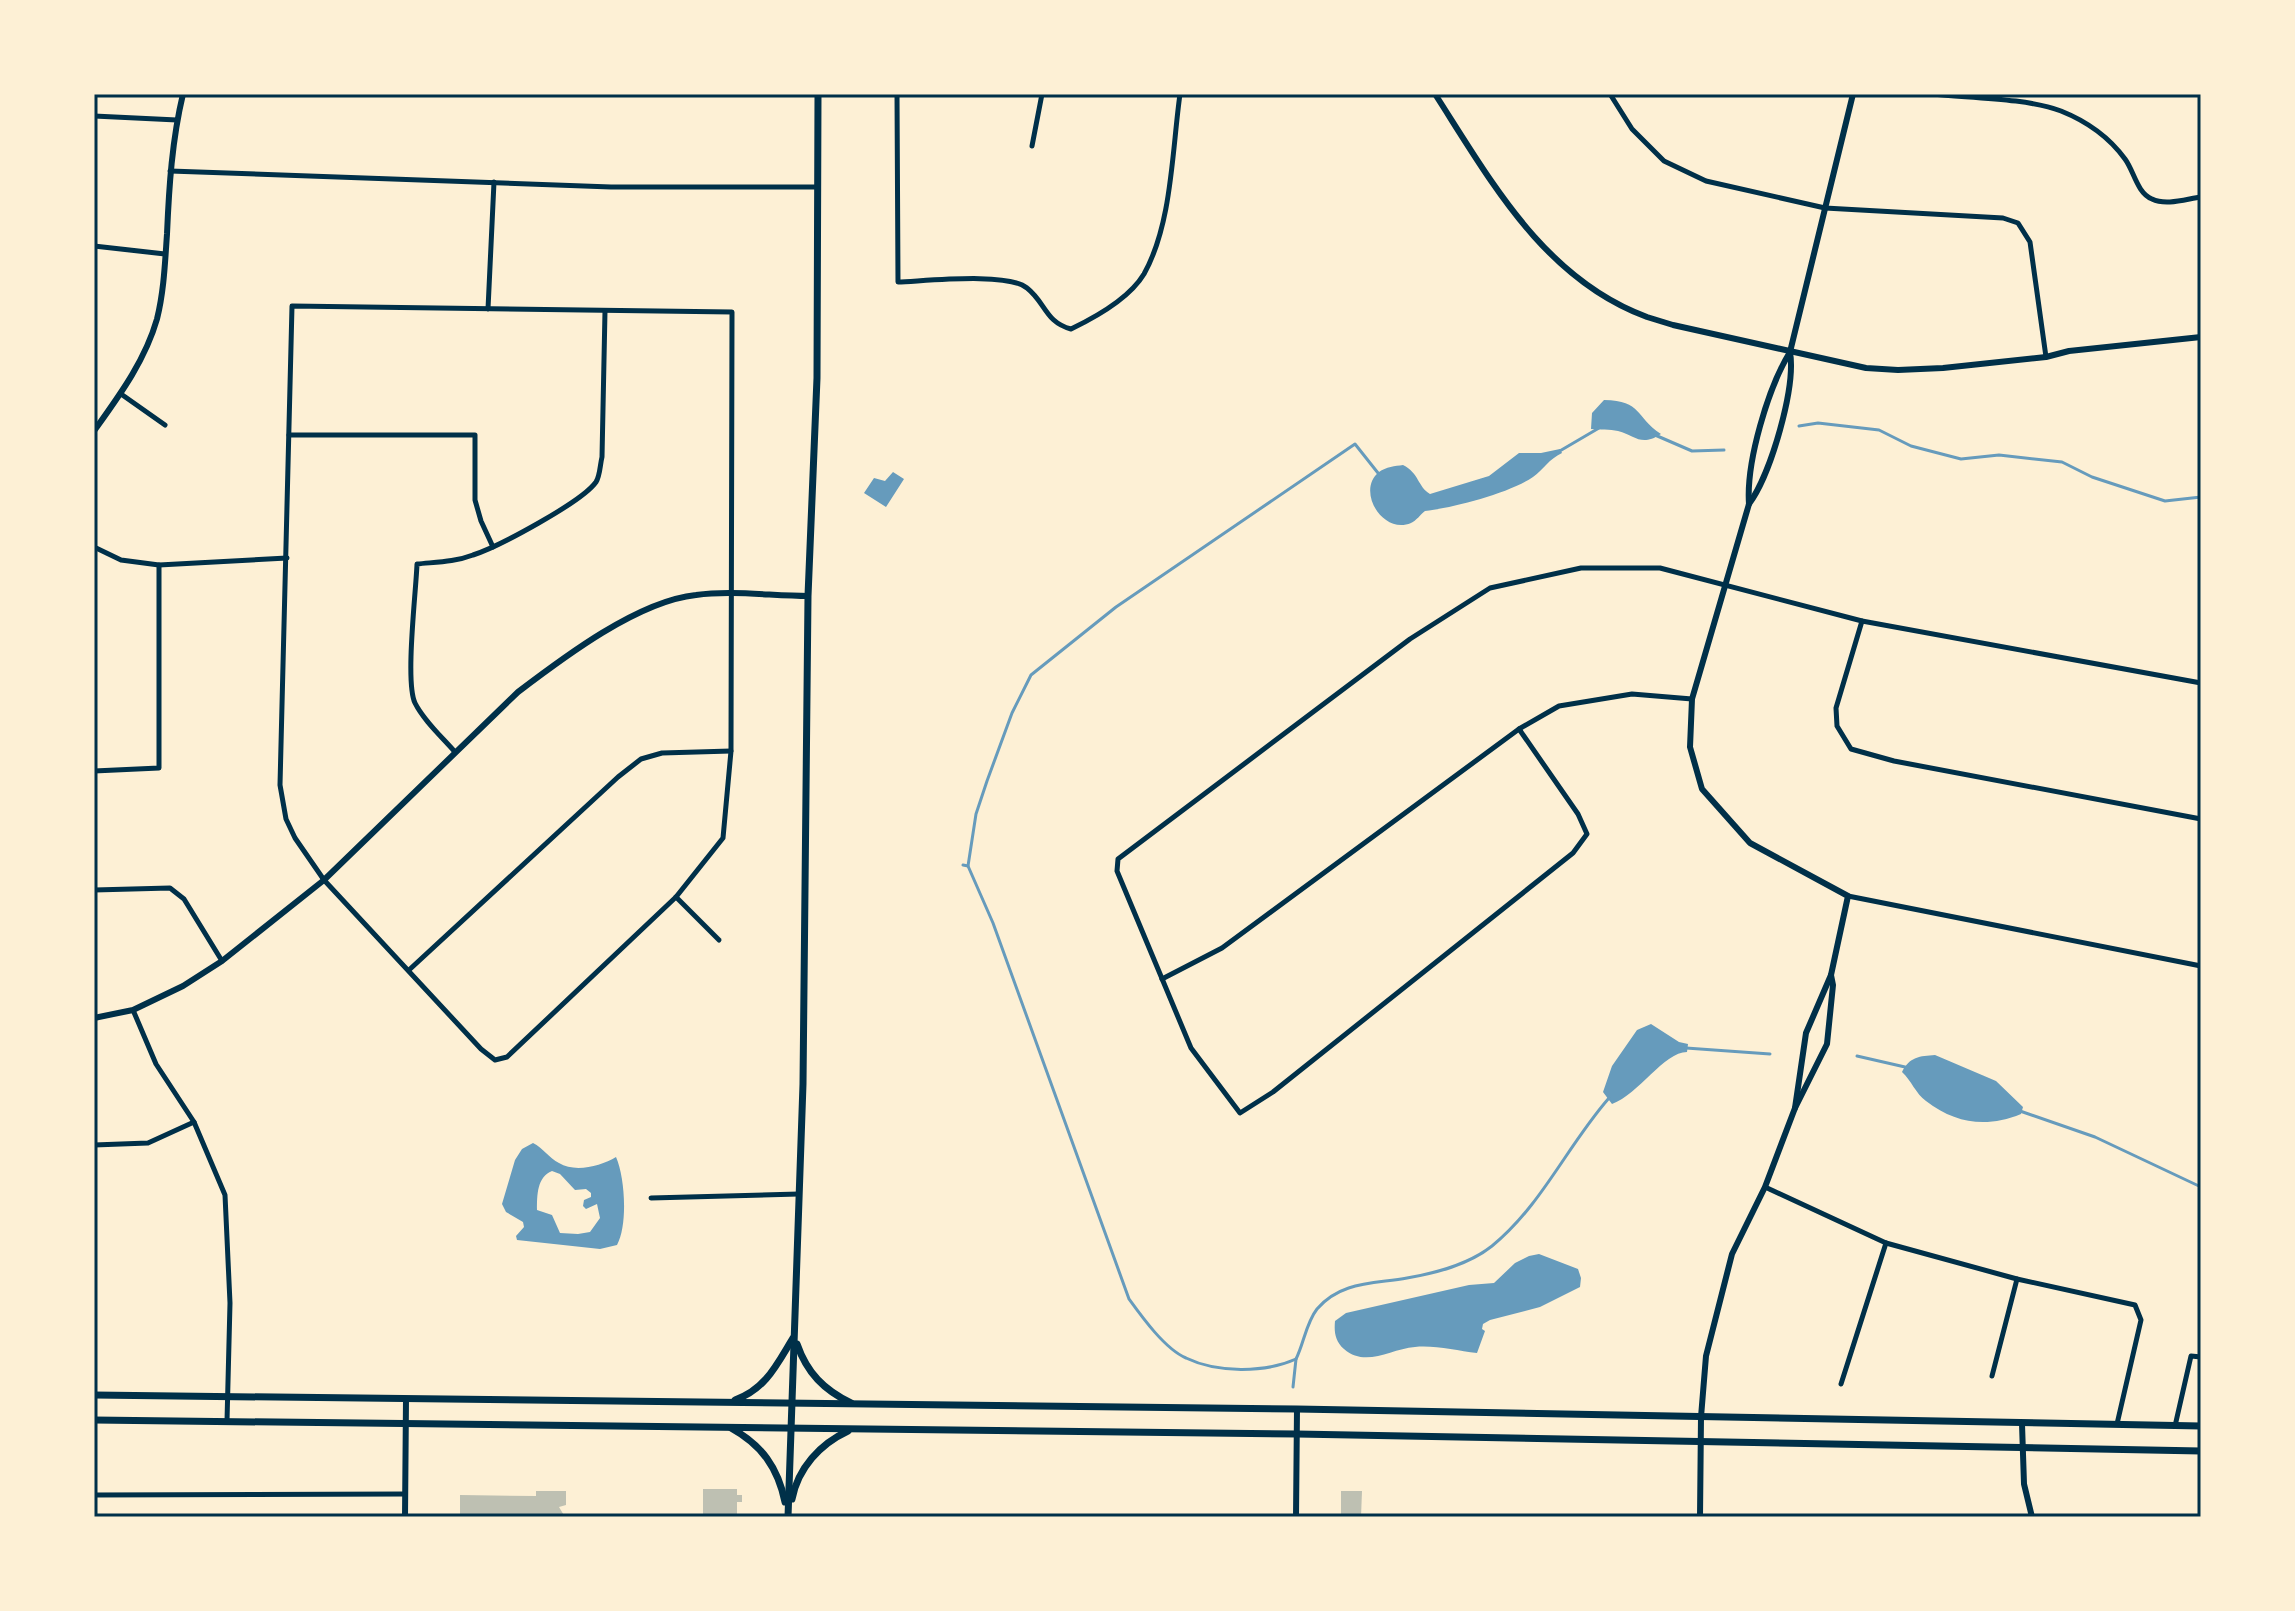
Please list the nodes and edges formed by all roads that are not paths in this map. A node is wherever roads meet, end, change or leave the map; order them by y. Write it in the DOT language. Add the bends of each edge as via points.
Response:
graph roads {
  1 [pos="183,94"];
  2 [pos="818,94"];
  3 [pos="897,94"];
  4 [pos="1042,94"];
  5 [pos="1180,94"];
  6 [pos="1435,94"];
  7 [pos="1610,94"];
  8 [pos="1853,94"];
  9 [pos="1932,94"];
  10 [pos="94,116"];
  11 [pos="177,120"];
  12 [pos="1032,146"];
  13 [pos="170,171"];
  14 [pos="494,182"];
  15 [pos="817,187"];
  16 [pos="2201,197"];
  17 [pos="1825,208"];
  18 [pos="94,246"];
  19 [pos="165,254"];
  20 [pos="488,309"];
  21 [pos="605,311"];
  22 [pos="2201,337"];
  23 [pos="1790,352"];
  24 [pos="2046,357"];
  25 [pos="121,394"];
  26 [pos="165,425"];
  27 [pos="94,431"];
  28 [pos="289,435"];
  29 [pos="1749,504"];
  30 [pos="94,547"];
  31 [pos="493,547"];
  32 [pos="287,558"];
  33 [pos="159,565"];
  34 [pos="1726,584"];
  35 [pos="730,595"];
  36 [pos="808,596"];
  37 [pos="1862,621"];
  38 [pos="2201,683"];
  39 [pos="1692,699"];
  40 [pos="1519,729"];
  41 [pos="731,751"];
  42 [pos="455,752"];
  43 [pos="94,771"];
  44 [pos="2201,819"];
  45 [pos="324,880"];
  46 [pos="94,890"];
  47 [pos="1848,896"];
  48 [pos="676,897"];
  49 [pos="719,940"];
  50 [pos="222,961"];
  51 [pos="2201,966"];
  52 [pos="409,970"];
  53 [pos="1831,975"];
  54 [pos="1162,979"];
  55 [pos="133,1010"];
  56 [pos="94,1018"];
  57 [pos="1795,1108"];
  58 [pos="194,1122"];
  59 [pos="94,1145"];
  60 [pos="1765,1187"];
  61 [pos="800,1194"];
  62 [pos="651,1198"];
  63 [pos="1886,1243"];
  64 [pos="2017,1279"];
  65 [pos="794,1336"];
  66 [pos="2201,1357"];
  67 [pos="1992,1376"];
  68 [pos="1841,1384"];
  69 [pos="94,1395"];
  70 [pos="228,1397"];
  71 [pos="406,1399"];
  72 [pos="729,1403"];
  73 [pos="792,1403"];
  74 [pos="853,1404"];
  75 [pos="1297,1409"];
  76 [pos="1701,1417"];
  77 [pos="94,1420"];
  78 [pos="227,1421"];
  79 [pos="405,1424"];
  80 [pos="2022,1424"];
  81 [pos="2117,1424"];
  82 [pos="2175,1426"];
  83 [pos="2201,1426"];
  84 [pos="729,1427"];
  85 [pos="790,1428"];
  86 [pos="851,1429"];
  87 [pos="1297,1434"];
  88 [pos="1701,1443"];
  89 [pos="2021,1448"];
  90 [pos="2201,1451"];
  91 [pos="405,1494"];
  92 [pos="94,1495"];
  93 [pos="405,1517"];
  94 [pos="788,1517"];
  95 [pos="1296,1517"];
  96 [pos="1700,1517"];
  97 [pos="2032,1517"];
  1 -- 11 [label="street"];
  2 -- 15 [label="main road"];
  3 -- 5 [label="street" via="898,282 1007,279 1026,287 1056,325 1071,329 1107,311 1143,277 1162,230"];
  4 -- 12 [label="street"];
  6 -- 23 [label="street" via="1519,221 1597,293 1647,317"];
  7 -- 17 [label="street" via="1632,129 1664,161 1706,181"];
  8 -- 17 [label="street"];
  9 -- 16 [label="street" via="2059,110 2097,130 2124,157 2151,199"];
  10 -- 11 [label="street"];
  11 -- 13 [label="street"];
  13 -- 14 [label="street"];
  13 -- 19 [label="street"];
  14 -- 15 [label="street"];
  14 -- 20 [label="street"];
  15 -- 36 [label="main road" via="817,378"];
  17 -- 23 [label="street"];
  17 -- 24 [label="street" via="2018,223 2030,242"];
  18 -- 19 [label="street"];
  19 -- 25 [label="street" via="156,322"];
  20 -- 21 [label="street"];
  20 -- 28 [label="street" via="292,306"];
  21 -- 31 [label="street" via="598,480 574,501"];
  21 -- 35 [label="street" via="732,312"];
  22 -- 24 [label="street"];
  23 -- 24 [label="street" via="1898,370"];
  23 -- 29 [label="street" via="1755,445"];
  23 -- 29 [label="street" via="1793,367 1774,453"];
  25 -- 26 [label="street"];
  25 -- 27 [label="street"];
  28 -- 31 [label="street" via="475,435 475,500"];
  28 -- 32 [label="street"];
  29 -- 34 [label="street"];
  30 -- 33 [label="street" via="121,560"];
  31 -- 42 [label="street" via="449,561 417,564 414,700"];
  32 -- 33 [label="street"];
  32 -- 45 [label="street" via="280,785 286,819"];
  33 -- 43 [label="street" via="159,768"];
  34 -- 37 [label="street"];
  34 -- 39 [label="street"];
  34 -- 54 [label="street" via="1660,568 1581,568 1490,588 1410,639 1118,859 1117,871"];
  35 -- 36 [label="street"];
  35 -- 41 [label="street"];
  35 -- 42 [label="street" via="697,594 636,614 518,692"];
  36 -- 61 [label="main road"];
  37 -- 38 [label="street"];
  37 -- 44 [label="street" via="1836,708 1837,726 1851,749"];
  39 -- 40 [label="street" via="1632,694 1559,706"];
  39 -- 47 [label="street" via="1690,747 1702,789 1750,843"];
  40 -- 54 [label="street" via="1222,948"];
  40 -- 54 [label="street" via="1587,834 1573,853 1273,1092 1240,1113 1191,1048"];
  41 -- 48 [label="street" via="723,838"];
  41 -- 52 [label="street" via="662,753 641,759"];
  42 -- 45 [label="street"];
  45 -- 50 [label="street"];
  45 -- 52 [label="street"];
  46 -- 50 [label="street" via="170,888 184,899"];
  47 -- 51 [label="street"];
  47 -- 53 [label="street"];
  48 -- 49 [label="street"];
  48 -- 52 [label="street" via="507,1057 495,1060 481,1049"];
  50 -- 55 [label="street"];
  53 -- 57 [label="street" via="1806,1033"];
  53 -- 57 [label="street" via="1827,1044"];
  55 -- 56 [label="street"];
  55 -- 58 [label="street" via="156,1064"];
  57 -- 60 [label="street"];
  58 -- 59 [label="street" via="148,1143"];
  58 -- 70 [label="street" via="225,1195"];
  60 -- 63 [label="street"];
  60 -- 76 [label="street" via="1732,1254 1706,1356"];
  61 -- 62 [label="street"];
  61 -- 65 [label="main road"];
  63 -- 64 [label="street"];
  63 -- 68 [label="street"];
  64 -- 67 [label="street"];
  64 -- 81 [label="street" via="2135,1305 2141,1320"];
  65 -- 72 [label="main road" via="767,1381"];
  65 -- 73 [label="main road"];
  65 -- 74 [label="main road" via="816,1380"];
  66 -- 82 [label="street" via="2191,1356"];
  69 -- 70 [label="main road"];
  70 -- 71 [label="main road"];
  70 -- 78 [label="street"];
  71 -- 72 [label="main road"];
  71 -- 79 [label="street"];
  72 -- 73 [label="main road"];
  73 -- 74 [label="main road"];
  73 -- 85 [label="main road"];
  74 -- 75 [label="main road"];
  75 -- 76 [label="main road"];
  75 -- 87 [label="street"];
  76 -- 80 [label="main road"];
  76 -- 88 [label="street"];
  77 -- 78 [label="main road"];
  78 -- 79 [label="main road"];
  79 -- 84 [label="main road"];
  79 -- 91 [label="street"];
  80 -- 81 [label="main road"];
  80 -- 89 [label="street"];
  81 -- 82 [label="main road"];
  82 -- 83 [label="main road"];
  84 -- 85 [label="main road"];
  84 -- 94 [label="main road" via="769,1459"];
  85 -- 86 [label="main road"];
  85 -- 94 [label="main road"];
  86 -- 87 [label="main road"];
  86 -- 94 [label="main road" via="815,1453 793,1493"];
  87 -- 88 [label="main road"];
  87 -- 95 [label="street"];
  88 -- 89 [label="main road"];
  88 -- 96 [label="street"];
  89 -- 90 [label="main road"];
  89 -- 97 [label="street"];
  91 -- 92 [label="street"];
  91 -- 93 [label="street"];
}
